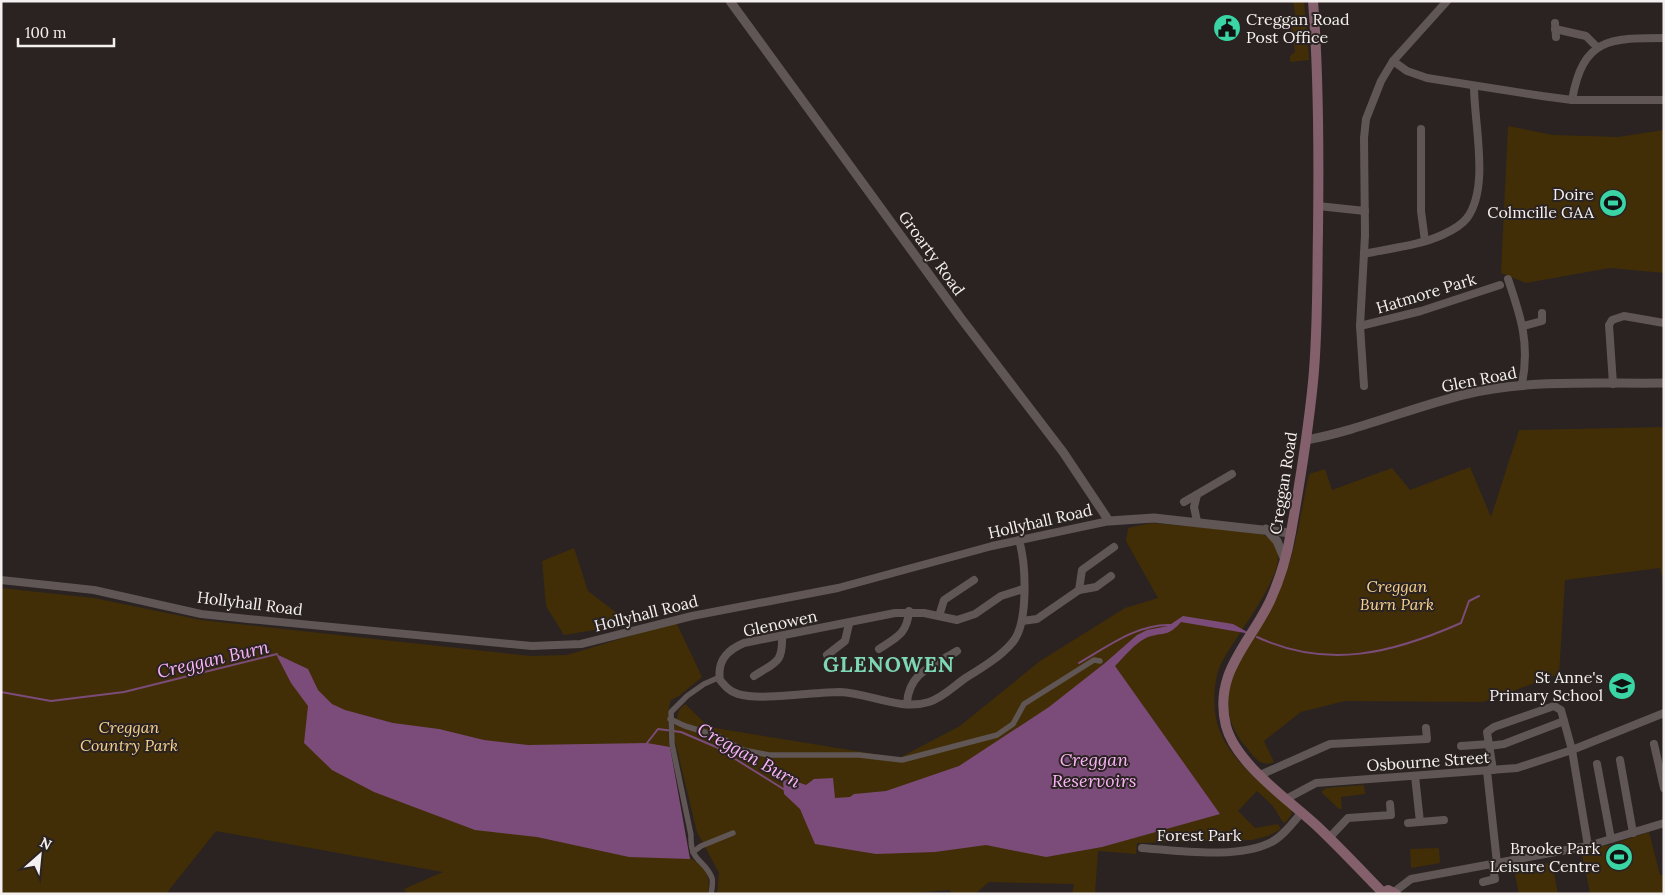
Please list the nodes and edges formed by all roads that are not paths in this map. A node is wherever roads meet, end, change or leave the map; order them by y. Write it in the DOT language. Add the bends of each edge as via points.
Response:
graph roads {
  1 [pos="730,1"];
  2 [pos="1313,1"];
  3 [pos="1447,1"];
  4 [pos="1555,30"];
  5 [pos="1664,38"];
  6 [pos="1597,47"];
  7 [pos="1393,61"];
  8 [pos="1474,86"];
  9 [pos="1572,100"];
  10 [pos="1664,100"];
  11 [pos="1421,129"];
  12 [pos="1318,206"];
  13 [pos="1365,211"];
  14 [pos="1425,241"];
  15 [pos="1364,254"];
  16 [pos="1512,282"];
  17 [pos="1500,285"];
  18 [pos="1542,320"];
  19 [pos="1664,323"];
  20 [pos="1360,326"];
  21 [pos="1524,326"];
  22 [pos="1664,383"];
  23 [pos="1522,384"];
  24 [pos="1613,384"];
  25 [pos="1364,386"];
  26 [pos="1306,440"];
  27 [pos="1232,474"];
  28 [pos="1197,495"];
  29 [pos="1184,502"];
  30 [pos="1109,521"];
  31 [pos="1197,521"];
  32 [pos="1266,529"];
  33 [pos="1291,533"];
  34 [pos="1019,540"];
  35 [pos="1114,547"];
  36 [pos="1285,560"];
  37 [pos="1111,576"];
  38 [pos="1,580"];
  39 [pos="974,580"];
  40 [pos="1023,589"];
  41 [pos="1079,590"];
  42 [pos="909,611"];
  43 [pos="939,616"];
  44 [pos="1022,621"];
  45 [pos="849,624"];
  46 [pos="782,636"];
  47 [pos="879,648"];
  48 [pos="957,651"];
  49 [pos="827,654"];
  50 [pos="1100,661"];
  51 [pos="754,676"];
  52 [pos="720,677"];
  53 [pos="907,703"];
  54 [pos="1664,713"];
  55 [pos="671,722"];
  56 [pos="1564,722"];
  57 [pos="1426,728"];
  58 [pos="1654,744"];
  59 [pos="1489,745"];
  60 [pos="1461,746"];
  61 [pos="1572,750"];
  62 [pos="1620,760"];
  63 [pos="1596,764"];
  64 [pos="1490,770"];
  65 [pos="1260,775"];
  66 [pos="1416,776"];
  67 [pos="1664,788"];
  68 [pos="1286,798"];
  69 [pos="1390,804"];
  70 [pos="1302,812"];
  71 [pos="1444,820"];
  72 [pos="1420,822"];
  73 [pos="1408,823"];
  74 [pos="1664,823"];
  75 [pos="733,833"];
  76 [pos="1632,833"];
  77 [pos="1329,838"];
  78 [pos="1611,839"];
  79 [pos="1588,846"];
  80 [pos="1142,848"];
  81 [pos="694,852"];
  82 [pos="1494,864"];
  83 [pos="1483,882"];
  84 [pos="1381,893"];
  85 [pos="1395,893"];
  86 [pos="711,894"];
  1 -- 30 [label="street, Groarty Road" via="965,324 1063,452"];
  2 -- 12 [label="main road, Creggan Road"];
  3 -- 7 [label="street, Hatmore Park"];
  4 -- 6 [label="street" via="1586,36"];
  5 -- 6 [label="street" via="1619,40"];
  6 -- 9 [label="street" via="1583,62"];
  7 -- 8 [label="street" via="1415,75"];
  7 -- 13 [label="street, Hatmore Park" via="1378,87 1366,119"];
  8 -- 9 [label="street"];
  8 -- 14 [label="street" via="1480,183 1472,210 1457,228"];
  9 -- 10 [label="street"];
  11 -- 14 [label="street" via="1421,211"];
  12 -- 13 [label="street"];
  12 -- 26 [label="main road, Creggan Road" via="1313,380"];
  13 -- 15 [label="street, Hatmore Park"];
  14 -- 15 [label="street"];
  15 -- 20 [label="street, Hatmore Park"];
  16 -- 21 [label="street"];
  17 -- 20 [label="street, Hatmore Park"];
  18 -- 21 [label="street"];
  19 -- 24 [label="street" via="1624,316 1612,320 1609,325"];
  20 -- 25 [label="street, Hatmore Park"];
  21 -- 23 [label="street" via="1525,371"];
  22 -- 24 [label="street, Glen Road"];
  23 -- 24 [label="street, Glen Road"];
  23 -- 26 [label="street, Glen Road" via="1468,394"];
  26 -- 33 [label="main road, Creggan Road"];
  27 -- 28 [label="street"];
  28 -- 29 [label="street"];
  28 -- 31 [label="street" via="1194,506"];
  30 -- 31 [label="street, Hollyhall Road" via="1154,518"];
  30 -- 34 [label="street, Hollyhall Road"];
  31 -- 32 [label="street, Hollyhall Road"];
  32 -- 33 [label="street, Hollyhall Road"];
  32 -- 36 [label="street" via="1277,541"];
  33 -- 36 [label="main road, Creggan Road"];
  34 -- 38 [label="street, Hollyhall Road" via="838,588 692,616 564,646 248,620 201,614 94,590"];
  34 -- 40 [label="street"];
  35 -- 41 [label="street" via="1082,570"];
  36 -- 65 [label="main road, Creggan Road" via="1270,600 1231,666 1223,695 1227,730 1236,747"];
  37 -- 41 [label="street" via="1096,587"];
  39 -- 43 [label="street" via="944,600"];
  40 -- 43 [label="street, Glenowen" via="1001,596 975,614 957,620"];
  40 -- 44 [label="street"];
  41 -- 44 [label="street" via="1037,619"];
  42 -- 43 [label="street, Glenowen"];
  42 -- 45 [label="street, Glenowen"];
  42 -- 47 [label="street" via="908,625 902,633"];
  44 -- 53 [label="street" via="1013,642 997,657 941,696 929,702"];
  45 -- 46 [label="street, Glenowen"];
  45 -- 49 [label="street" via="845,641"];
  46 -- 51 [label="street" via="780,659"];
  46 -- 52 [label="street, Glenowen" via="732,648 722,660"];
  48 -- 53 [label="street" via="918,675 910,686"];
  50 -- 55 [label="street" via="1094,660 1024,704 1013,724 997,735 902,760 859,754 769,755 743,750 718,736"];
  52 -- 53 [label="street" via="729,690 738,694 842,692"];
  52 -- 55 [label="street" via="684,699 671,712"];
  54 -- 61 [label="street, Osbourne Street"];
  55 -- 81 [label="street"];
  56 -- 59 [label="street" via="1504,744"];
  56 -- 59 [label="street" via="1561,710 1554,706 1494,727 1487,732"];
  56 -- 61 [label="street"];
  57 -- 65 [label="street" via="1427,739 1330,744"];
  58 -- 67 [label="street"];
  59 -- 60 [label="street"];
  59 -- 64 [label="street"];
  61 -- 64 [label="street, Osbourne Street" via="1517,768"];
  61 -- 79 [label="street"];
  62 -- 76 [label="street"];
  63 -- 78 [label="street"];
  64 -- 66 [label="street, Osbourne Street"];
  64 -- 82 [label="street"];
  65 -- 68 [label="main road, Creggan Road"];
  66 -- 68 [label="street, Osbourne Street" via="1316,784"];
  66 -- 72 [label="street"];
  68 -- 70 [label="main road, Creggan Road"];
  69 -- 77 [label="street" via="1390,816 1348,818"];
  70 -- 77 [label="main road, Creggan Road"];
  70 -- 80 [label="street, Forest Park" via="1281,836 1249,849 1194,852"];
  71 -- 72 [label="street"];
  72 -- 73 [label="street"];
  74 -- 76 [label="street"];
  75 -- 81 [label="street"];
  76 -- 78 [label="street"];
  77 -- 84 [label="main road, Creggan Road"];
  78 -- 79 [label="street"];
  79 -- 82 [label="street"];
  81 -- 86 [label="street" via="694,857 713,879"];
  82 -- 83 [label="street" via="1495,879"];
  82 -- 85 [label="street" via="1411,879"];
  84 -- 85 [label="main road" via="1388,890"];
}
